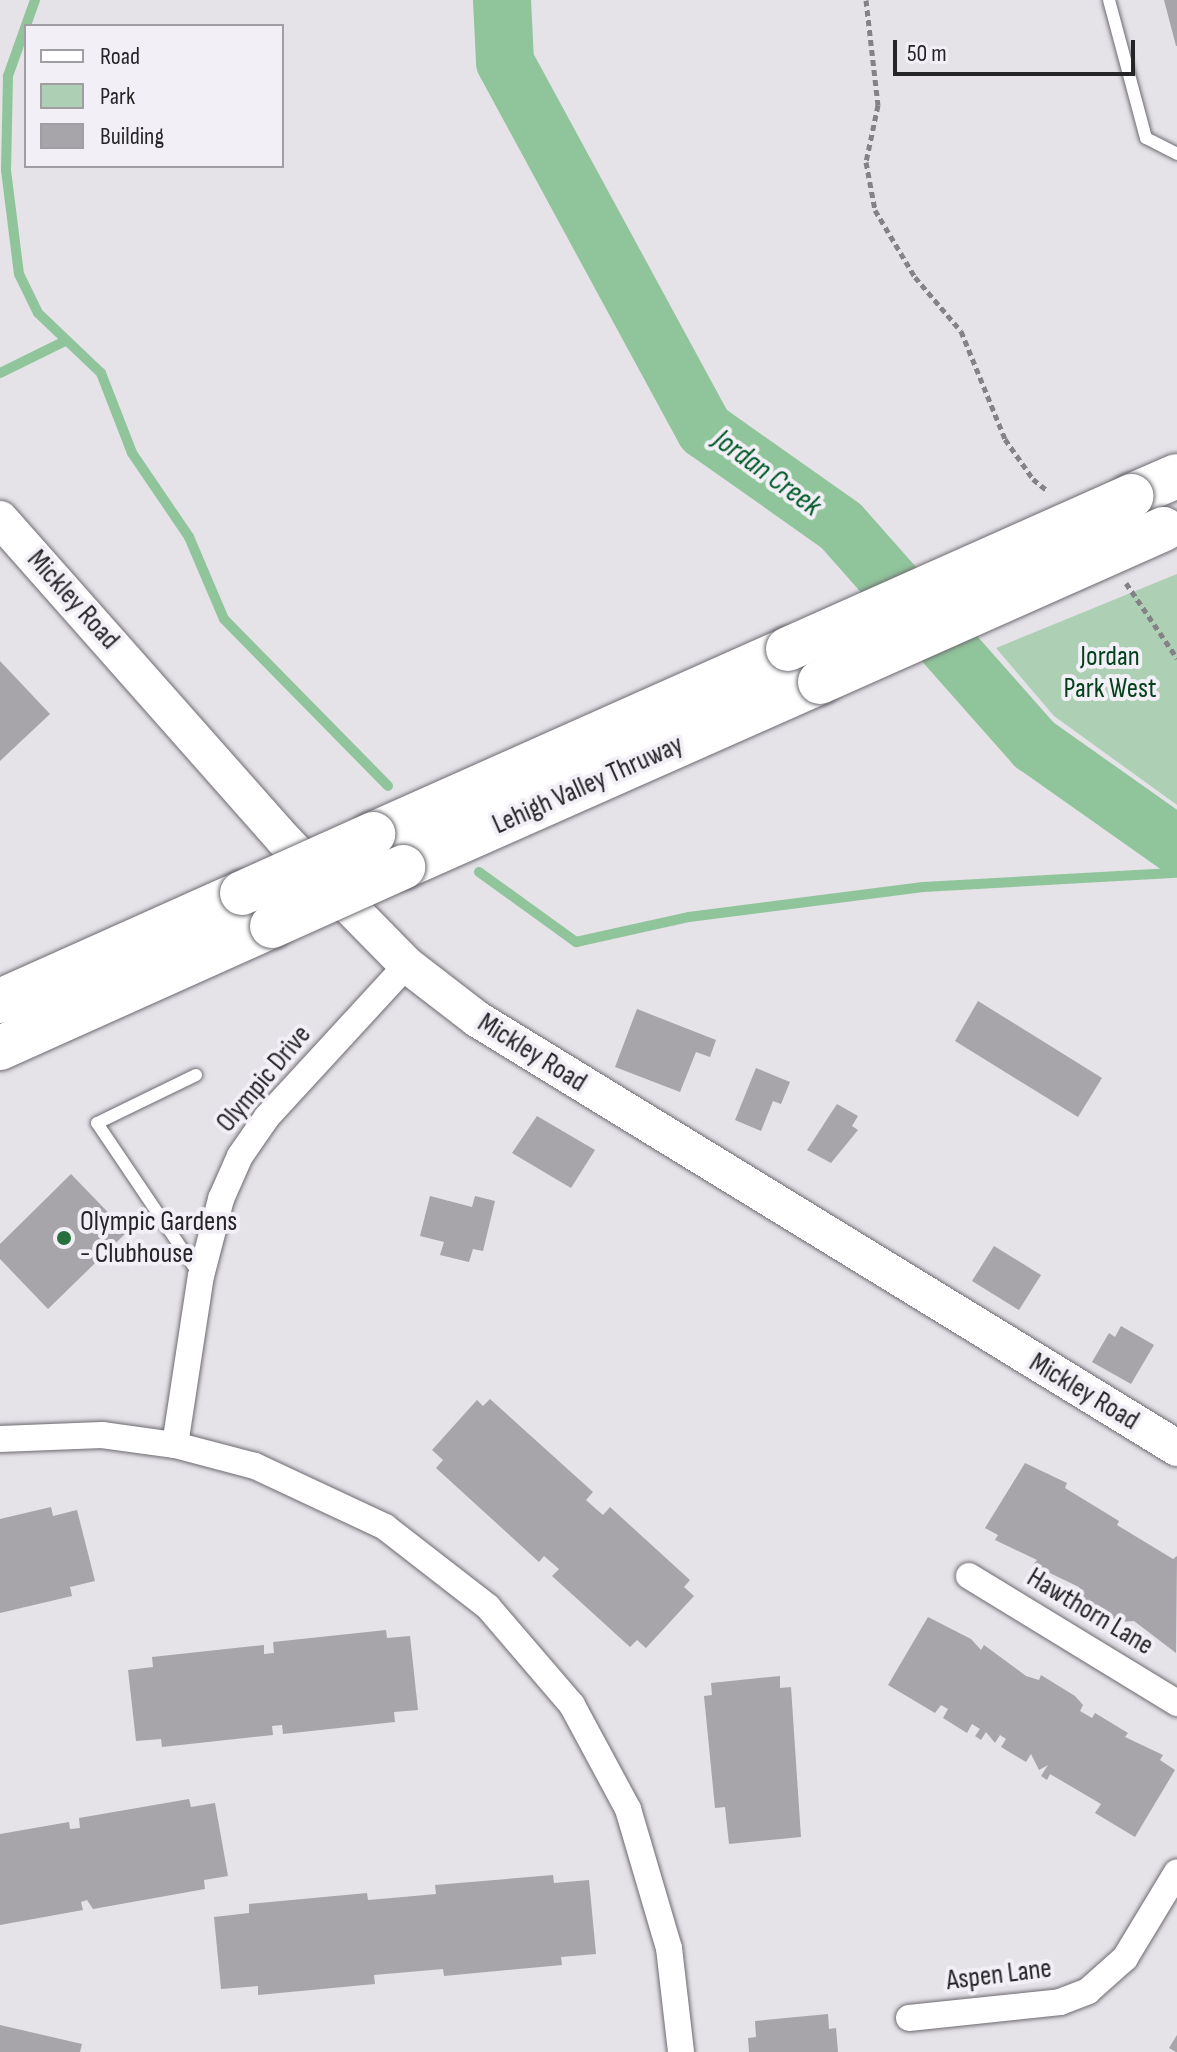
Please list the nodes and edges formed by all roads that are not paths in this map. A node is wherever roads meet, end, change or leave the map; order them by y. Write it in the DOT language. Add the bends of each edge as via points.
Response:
graph roads {
  1 [pos="1109,0"];
  2 [pos="1177,154"];
  3 [pos="1177,476"];
  4 [pos="0,519"];
  5 [pos="1170,526"];
  6 [pos="407,965"];
  7 [pos="0,1001"];
  8 [pos="0,1048"];
  9 [pos="196,1075"];
  10 [pos="201,1276"];
  11 [pos="0,1439"];
  12 [pos="175,1445"];
  13 [pos="1177,1448"];
  14 [pos="969,1576"];
  15 [pos="1177,1703"];
  16 [pos="1177,1872"];
  17 [pos="909,2018"];
  18 [pos="681,2052"];
  1 -- 2 [label="lane" via="1146,138"];
  3 -- 7 [label="highway, Lehigh Valley Thruway, bridge"];
  4 -- 6 [label="street, Mickley Road" via="285,841"];
  5 -- 8 [label="highway, Lehigh Valley Thruway, bridge"];
  6 -- 10 [label="street, Olympic Drive" via="267,1117 240,1156 221,1199"];
  6 -- 13 [label="street, Mickley Road" via="529,1052"];
  9 -- 10 [label="lane" via="97,1123"];
  10 -- 12 [label="street, Olympic Drive"];
  11 -- 12 [label="street" via="102,1435"];
  12 -- 18 [label="street" via="255,1466 385,1527 458,1581 532,1653 589,1731 628,1809 669,1948"];
  14 -- 15 [label="street, Hawthorn Lane"];
  16 -- 17 [label="street, Aspen Lane" via="1125,1958 1088,1991 1060,2002"];
}
